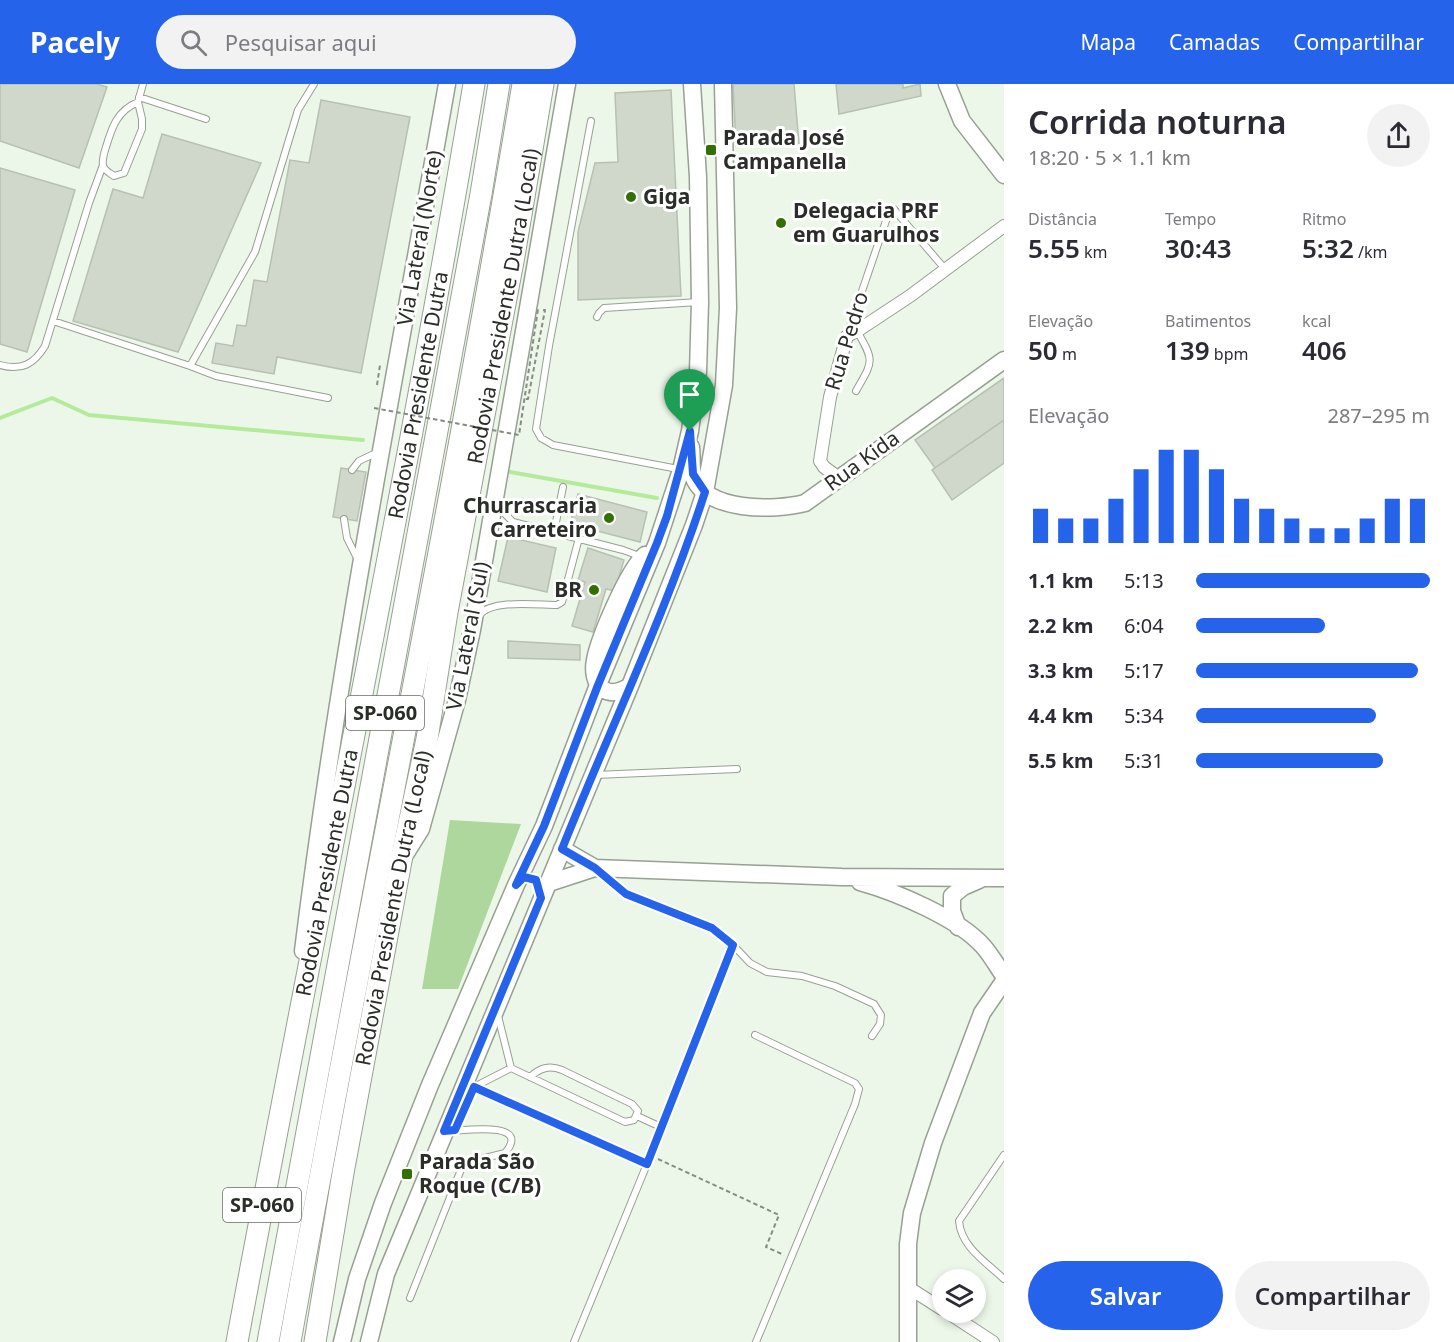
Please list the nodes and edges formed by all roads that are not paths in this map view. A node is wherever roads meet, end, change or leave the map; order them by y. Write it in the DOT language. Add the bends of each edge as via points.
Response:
graph roads {
  1 [pos="143,84"];
  2 [pos="314,84"];
  3 [pos="447,84"];
  4 [pos="474,84"];
  5 [pos="499,84"];
  6 [pos="523,84"];
  7 [pos="543,84"];
  8 [pos="692,84"];
  9 [pos="723,84"];
  10 [pos="946,84"];
  11 [pos="568,87"];
  12 [pos="139,100"];
  13 [pos="206,119"];
  14 [pos="591,121"];
  15 [pos="103,165"];
  16 [pos="1004,175"];
  17 [pos="1004,226"];
  18 [pos="945,269"];
  19 [pos="700,302"];
  20 [pos="597,317"];
  21 [pos="53,321"];
  22 [pos="852,333"];
  23 [pos="1004,360"];
  24 [pos="0,365"];
  25 [pos="190,366"];
  26 [pos="856,391"];
  27 [pos="328,398"];
  28 [pos="690,431"];
  29 [pos="383,448"];
  30 [pos="352,470"];
  31 [pos="681,470"];
  32 [pos="838,478"];
  33 [pos="497,480"];
  34 [pos="563,487"];
  35 [pos="705,492"];
  36 [pos="344,519"];
  37 [pos="554,532"];
  38 [pos="579,538"];
  39 [pos="649,552"];
  40 [pos="362,565"];
  41 [pos="472,630"];
  42 [pos="598,685"];
  43 [pos="630,686"];
  44 [pos="737,769"];
  45 [pos="591,776"];
  46 [pos="562,849"];
  47 [pos="401,861"];
  48 [pos="595,868"];
  49 [pos="842,877"];
  50 [pos="985,877"];
  51 [pos="1004,878"];
  52 [pos="516,885"];
  53 [pos="545,890"];
  54 [pos="958,927"];
  55 [pos="733,945"];
  56 [pos="982,945"];
  57 [pos="1004,955"];
  58 [pos="1004,976"];
  59 [pos="1004,981"];
  60 [pos="496,1009"];
  61 [pos="755,1035"];
  62 [pos="872,1035"];
  63 [pos="288,1068"];
  64 [pos="512,1068"];
  65 [pos="530,1077"];
  66 [pos="469,1084"];
  67 [pos="637,1116"];
  68 [pos="663,1128"];
  69 [pos="450,1131"];
  70 [pos="1004,1155"];
  71 [pos="647,1164"];
  72 [pos="1004,1268"];
  73 [pos="1001,1277"];
  74 [pos="906,1286"];
  75 [pos="410,1299"];
  76 [pos="932,1303"];
  77 [pos="964,1323"];
  78 [pos="237,1342"];
  79 [pos="268,1342"];
  80 [pos="290,1342"];
  81 [pos="315,1342"];
  82 [pos="342,1342"];
  83 [pos="369,1342"];
  84 [pos="574,1342"];
  85 [pos="756,1342"];
  86 [pos="908,1342"];
  87 [pos="993,1342"];
  1 -- 12 [label="lane"];
  2 -- 25 [label="lane" via="298,110 255,252"];
  3 -- 29 [label="main road, Via Lateral (Norte)"];
  4 -- 63 [label="highway, Rodovia Presidente Dutra / SP-060" via="356,731"];
  5 -- 79 [label="highway, Rodovia Presidente Dutra / SP-060"];
  6 -- 80 [label="highway, SP-060"];
  7 -- 47 [label="highway, Rodovia Presidente Dutra (Local) / SP-060" via="427,740"];
  8 -- 19 [label="main road"];
  9 -- 35 [label="main road" via="728,308 724,385"];
  10 -- 16 [label="main road" via="962,121"];
  11 -- 33 [label="main road, Via Lateral (Sul)"];
  12 -- 13 [label="lane"];
  12 -- 15 [label="lane" via="116,120"];
  12 -- 15 [label="lane" via="142,129 127,168 114,176"];
  14 -- 31 [label="lane" via="536,429 541,438 553,445"];
  15 -- 21 [label="lane"];
  17 -- 18 [label="street"];
  18 -- 22 [label="street"];
  18 -- 22 [label="lane, Rua Pedro" via="897,213 888,211"];
  19 -- 20 [label="lane" via="604,308"];
  19 -- 28 [label="main road" via="698,372"];
  21 -- 24 [label="lane" via="38,358 20,367"];
  21 -- 25 [label="lane"];
  22 -- 26 [label="lane" via="871,358"];
  22 -- 32 [label="street, Rua Pedro" via="830,397 820,461"];
  23 -- 32 [label="main road, Rua Kida"];
  25 -- 27 [label="lane" via="216,376"];
  28 -- 31 [label="main road"];
  28 -- 35 [label="main road" via="693,474"];
  29 -- 30 [label="lane" via="359,461"];
  29 -- 40 [label="main road, Via Lateral (Norte)"];
  31 -- 39 [label="main road" via="667,516"];
  32 -- 35 [label="main road, Rua Kida" via="805,503 793,506 751,507 713,498"];
  33 -- 37 [label="lane" via="502,511 513,522"];
  33 -- 41 [label="main road, Via Lateral (Sul)"];
  34 -- 37 [label="lane"];
  35 -- 43 [label="main road"];
  36 -- 40 [label="lane" via="347,538"];
  37 -- 38 [label="lane"];
  38 -- 39 [label="lane" via="623,550"];
  38 -- 41 [label="lane" via="562,602 493,605 482,611"];
  39 -- 42 [label="main road" via="624,585 597,652 594,668"];
  40 -- 63 [label="main road, Via Lateral (Norte)" via="317,840"];
  41 -- 47 [label="main road, Via Lateral (Sul)" via="421,829"];
  42 -- 43 [label="main road" via="615,692"];
  42 -- 52 [label="main road" via="544,826"];
  43 -- 45 [label="main road"];
  44 -- 45 [label="lane"];
  45 -- 46 [label="main road"];
  46 -- 48 [label="main road"];
  46 -- 53 [label="main road"];
  47 -- 81 [label="highway, Rodovia Presidente Dutra (Local) / SP-060"];
  48 -- 49 [label="main road"];
  48 -- 53 [label="main road"];
  48 -- 55 [label="lane" via="626,894 712,928"];
  49 -- 50 [label="main road"];
  49 -- 54 [label="main road" via="910,899"];
  50 -- 51 [label="main road"];
  50 -- 54 [label="main road" via="963,886 952,896"];
  52 -- 53 [label="main road" via="524,877 536,880"];
  52 -- 82 [label="main road" via="383,1203 357,1279"];
  53 -- 60 [label="main road"];
  54 -- 56 [label="main road"];
  55 -- 62 [label="lane" via="750,963 767,972 802,976 874,1004 881,1015"];
  55 -- 68 [label="lane"];
  56 -- 57 [label="main road"];
  56 -- 58 [label="main road"];
  59 -- 74 [label="main road" via="982,1012 933,1143 912,1213"];
  60 -- 64 [label="lane"];
  60 -- 66 [label="main road"];
  61 -- 85 [label="lane" via="855,1083 859,1089"];
  63 -- 78 [label="highway, Rodovia Presidente Dutra / SP-060"];
  64 -- 65 [label="lane"];
  64 -- 66 [label="lane"];
  65 -- 67 [label="lane" via="625,1122"];
  65 -- 67 [label="lane" via="552,1066 632,1104"];
  66 -- 69 [label="main road"];
  66 -- 71 [label="lane"];
  67 -- 68 [label="lane"];
  68 -- 71 [label="lane"];
  69 -- 75 [label="lane" via="494,1128 508,1134 510,1146 505,1153 462,1167"];
  69 -- 83 [label="main road" via="386,1274"];
  70 -- 73 [label="lane" via="959,1221 966,1244"];
  71 -- 84 [label="lane"];
  72 -- 73 [label="lane"];
  74 -- 76 [label="street"];
  74 -- 86 [label="main road"];
  77 -- 87 [label="street"];
}
